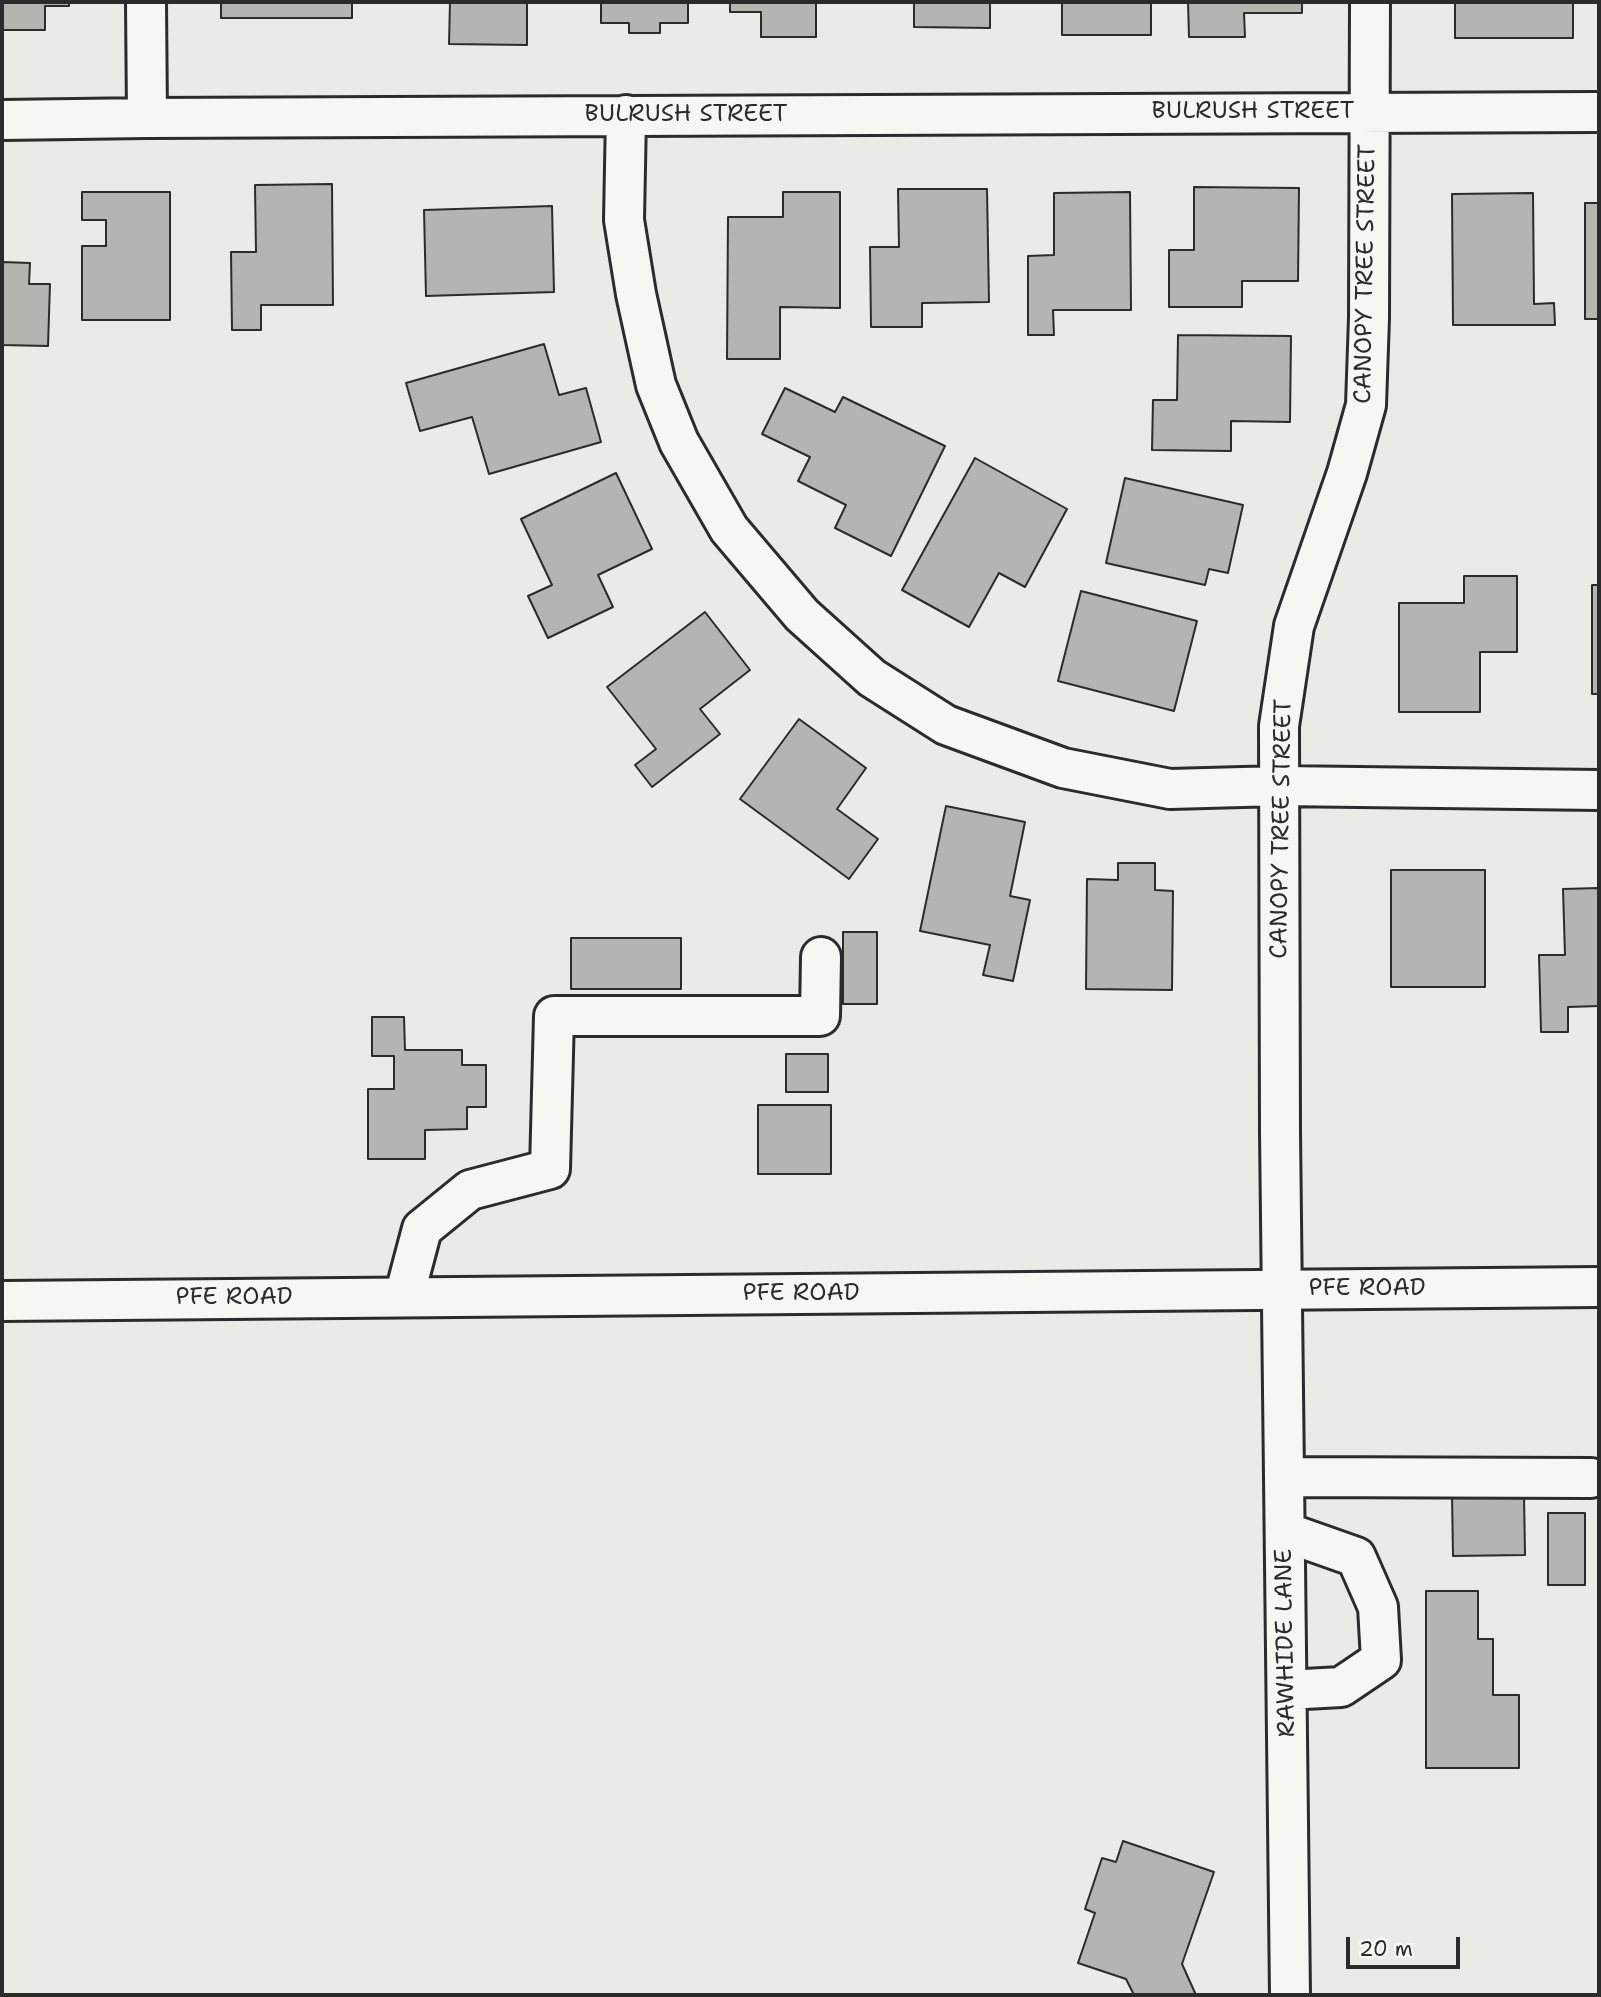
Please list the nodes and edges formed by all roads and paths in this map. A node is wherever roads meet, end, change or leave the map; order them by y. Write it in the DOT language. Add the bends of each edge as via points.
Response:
graph roads {
  1 [pos="146,2"];
  2 [pos="1370,2"];
  3 [pos="1370,111"];
  4 [pos="1599,112"];
  5 [pos="626,115"];
  6 [pos="147,118"];
  7 [pos="2,120"];
  8 [pos="1279,786"];
  9 [pos="1599,790"];
  10 [pos="821,957"];
  11 [pos="1599,1287"];
  12 [pos="1283,1290"];
  13 [pos="404,1297"];
  14 [pos="2,1301"];
  15 [pos="1285,1477"];
  16 [pos="1591,1478"];
  17 [pos="1285,1532"];
  18 [pos="1287,1690"];
  19 [pos="1290,1995"];
  1 -- 6 [label="street"];
  2 -- 3 [label="street, CANOPY TREE STREET"];
  3 -- 4 [label="street, BULRUSH STREET"];
  3 -- 5 [label="street, BULRUSH STREET"];
  3 -- 8 [label="street, CANOPY TREE STREET" via="1366,405 1294,626 1279,726"];
  5 -- 6 [label="street, BULRUSH STREET"];
  5 -- 8 [label="street" via="624,220 656,385 679,442 729,529 802,615 872,678 946,725 1063,768 1170,789"];
  6 -- 7 [label="street, BULRUSH STREET"];
  8 -- 9 [label="street"];
  8 -- 12 [label="street, CANOPY TREE STREET"];
  10 -- 13 [label="street" via="820,1016 554,1016 550,1169 470,1190 422,1229"];
  11 -- 12 [label="street, PFE ROAD"];
  12 -- 13 [label="street, PFE ROAD"];
  12 -- 15 [label="street, RAWHIDE LANE"];
  13 -- 14 [label="street, PFE ROAD"];
  15 -- 16 [label="street"];
  15 -- 17 [label="street, RAWHIDE LANE"];
  17 -- 18 [label="street, RAWHIDE LANE"];
  17 -- 18 [label="street" via="1356,1557 1378,1607 1381,1660 1341,1687"];
  18 -- 19 [label="street, RAWHIDE LANE"];
}
